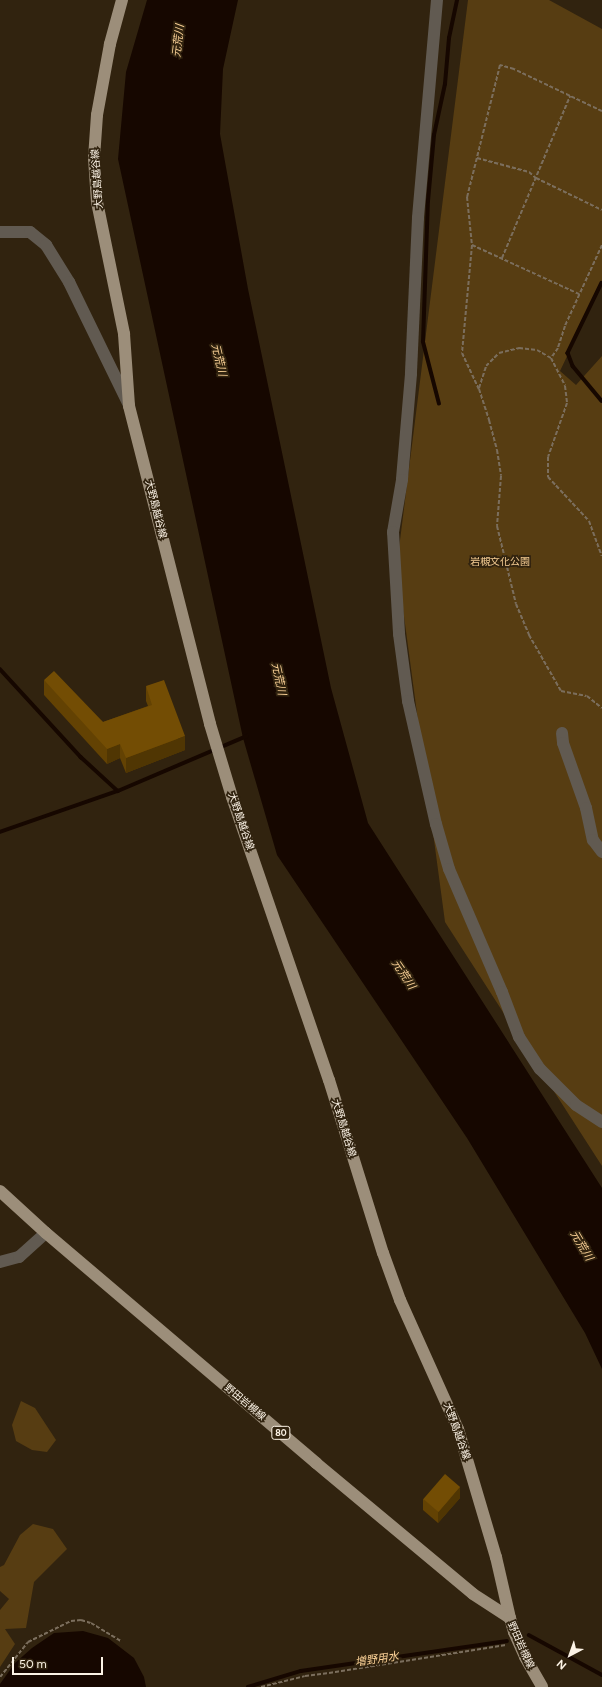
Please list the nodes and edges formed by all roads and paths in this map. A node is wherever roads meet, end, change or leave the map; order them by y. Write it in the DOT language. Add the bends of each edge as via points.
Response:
graph roads {
  1 [pos="122,0"];
  2 [pos="437,0"];
  3 [pos="570,96"];
  4 [pos="602,111"];
  5 [pos="476,158"];
  6 [pos="536,178"];
  7 [pos="602,210"];
  8 [pos="0,232"];
  9 [pos="472,245"];
  10 [pos="602,245"];
  11 [pos="502,258"];
  12 [pos="580,294"];
  13 [pos="551,358"];
  14 [pos="478,389"];
  15 [pos="130,406"];
  16 [pos="602,556"];
  17 [pos="602,708"];
  18 [pos="562,733"];
  19 [pos="602,852"];
  20 [pos="602,1122"];
  21 [pos="0,1192"];
  22 [pos="46,1233"];
  23 [pos="0,1262"];
  24 [pos="510,1618"];
  25 [pos="121,1641"];
  26 [pos="519,1644"];
  27 [pos="0,1677"];
  28 [pos="261,1687"];
  29 [pos="542,1687"];
  1 -- 15 [label="main road, 大野島越谷線" via="110,44 97,115 94,158 96,202 124,334"];
  2 -- 20 [label="street" via="418,218 411,374 402,480 393,532 399,634 408,700 436,824 449,869 519,1038 540,1069 576,1105"];
  3 -- 4 [label="path"];
  3 -- 5 [label="path" via="514,69 500,65"];
  3 -- 6 [label="path"];
  5 -- 6 [label="path" via="529,172"];
  5 -- 9 [label="path" via="467,197"];
  6 -- 7 [label="path"];
  6 -- 11 [label="path"];
  8 -- 15 [label="street" via="30,232 46,244 68,282"];
  9 -- 11 [label="path"];
  9 -- 14 [label="path" via="462,353"];
  10 -- 12 [label="path"];
  11 -- 12 [label="path"];
  12 -- 13 [label="path" via="558,348"];
  13 -- 14 [label="path" via="536,350 519,348 499,353 486,366"];
  13 -- 16 [label="path" via="564,386 567,403 548,457 548,476 589,521"];
  14 -- 17 [label="path" via="497,450 501,476 497,526 516,604 529,635 561,691 587,696"];
  15 -- 24 [label="main road, 大野島越谷線" via="210,724 232,797 329,1080 383,1253 400,1300 458,1428 496,1557"];
  18 -- 19 [label="street" via="563,743 586,808 593,840"];
  21 -- 22 [label="main road, 野田岩槻線 / 80"];
  22 -- 23 [label="street" via="19,1257"];
  22 -- 24 [label="main road, 野田岩槻線 / 80" via="473,1594"];
  24 -- 26 [label="main road, 野田岩槻線"];
  25 -- 27 [label="path" via="96,1625 81,1620 71,1621 28,1642"];
  26 -- 28 [label="path" via="305,1676"];
  26 -- 29 [label="main road, 野田岩槻線"];
}
